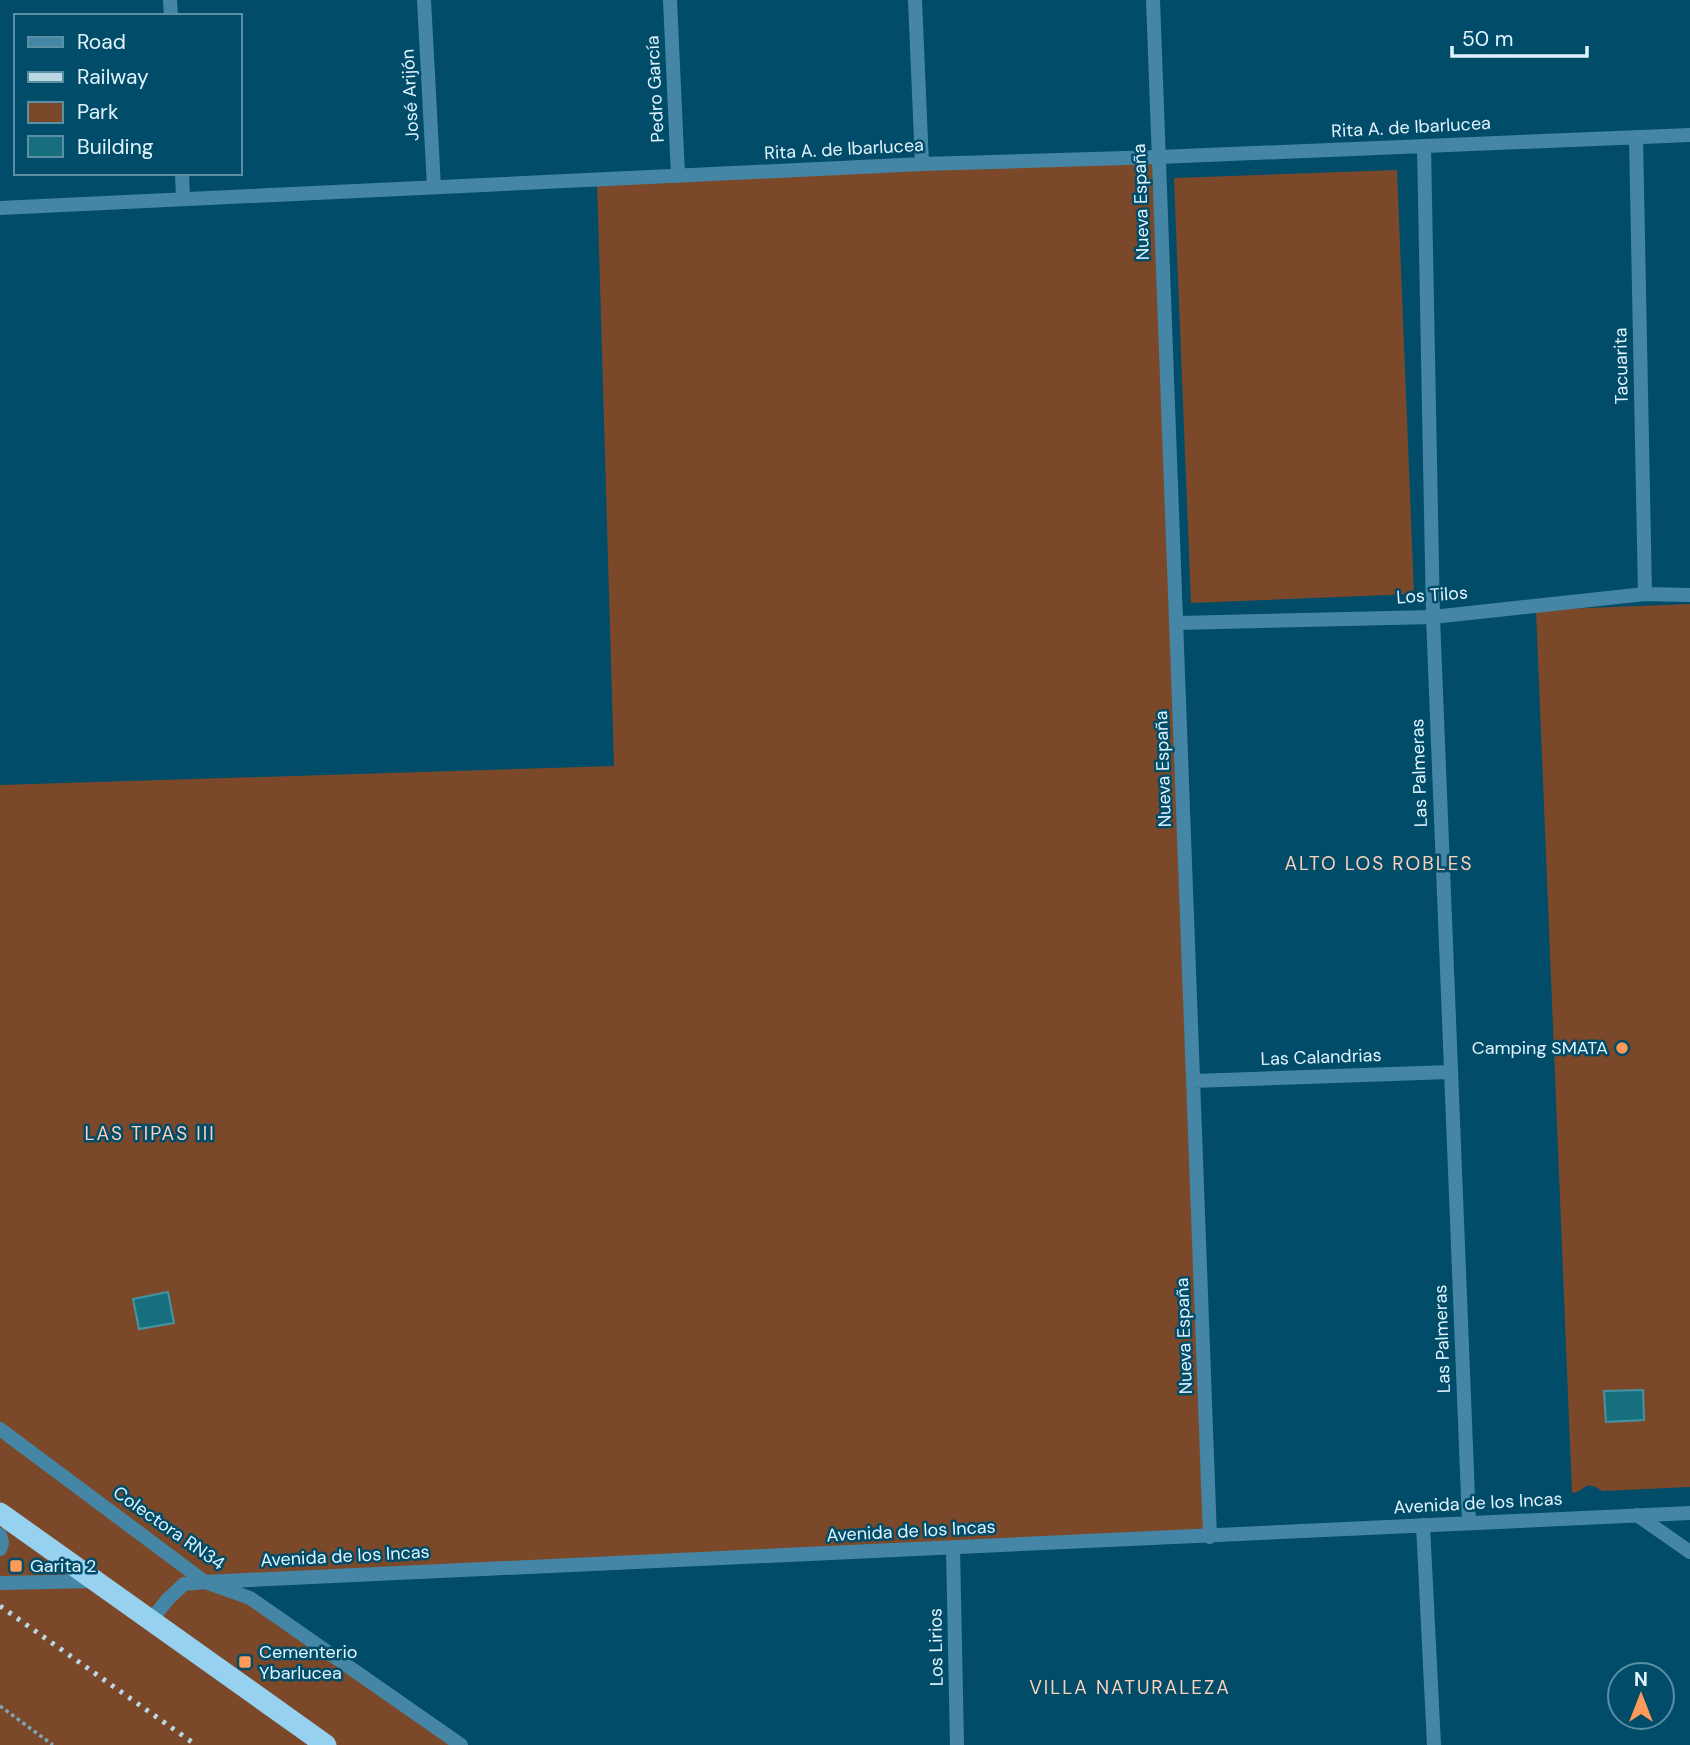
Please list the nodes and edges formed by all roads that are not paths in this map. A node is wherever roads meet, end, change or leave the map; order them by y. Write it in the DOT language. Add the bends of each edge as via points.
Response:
graph roads {
  1 [pos="424,0"];
  2 [pos="670,0"];
  3 [pos="915,0"];
  4 [pos="1153,0"];
  5 [pos="1690,135"];
  6 [pos="1636,137"];
  7 [pos="1424,147"];
  8 [pos="1159,157"];
  9 [pos="922,164"];
  10 [pos="182,175"];
  11 [pos="678,176"];
  12 [pos="433,187"];
  13 [pos="183,199"];
  14 [pos="0,208"];
  15 [pos="1646,594"];
  16 [pos="1690,595"];
  17 [pos="1433,617"];
  18 [pos="1177,623"];
  19 [pos="1450,1072"];
  20 [pos="1193,1081"];
  21 [pos="0,1429"];
  22 [pos="0,1513"];
  23 [pos="1690,1513"];
  24 [pos="1637,1515"];
  25 [pos="1469,1523"];
  26 [pos="1423,1525"];
  27 [pos="0,1535"];
  28 [pos="1210,1536"];
  29 [pos="953,1548"];
  30 [pos="0,1549"];
  31 [pos="1690,1552"];
  32 [pos="95,1581"];
  33 [pos="205,1582"];
  34 [pos="0,1583"];
  35 [pos="150,1620"];
  36 [pos="326,1745"];
  37 [pos="461,1745"];
  38 [pos="957,1745"];
  39 [pos="1434,1745"];
  1 -- 12 [label="street, José Arijón"];
  2 -- 11 [label="street, Pedro García"];
  3 -- 9 [label="street"];
  4 -- 8 [label="street, Nueva España"];
  5 -- 6 [label="street, Rita A. de Ibarlucea"];
  6 -- 7 [label="street, Rita A. de Ibarlucea"];
  6 -- 15 [label="street, Tacuarita"];
  7 -- 8 [label="street, Rita A. de Ibarlucea"];
  7 -- 17 [label="street, Las Palmeras"];
  8 -- 9 [label="street, Rita A. de Ibarlucea"];
  8 -- 18 [label="street, Nueva España"];
  9 -- 11 [label="street, Rita A. de Ibarlucea"];
  10 -- 13 [label="street"];
  11 -- 12 [label="street, Rita A. de Ibarlucea"];
  12 -- 13 [label="street, Rita A. de Ibarlucea"];
  13 -- 14 [label="street, Rita A. de Ibarlucea"];
  15 -- 16 [label="street, Los Tilos"];
  15 -- 17 [label="street, Los Tilos"];
  17 -- 18 [label="street, Los Tilos"];
  17 -- 19 [label="street, Las Palmeras"];
  18 -- 20 [label="street, Nueva España"];
  19 -- 20 [label="street, Las Calandrias"];
  19 -- 25 [label="street, Las Palmeras"];
  20 -- 28 [label="street, Nueva España"];
  21 -- 33 [label="street, Colectora RN34"];
  22 -- 32 [label="highway"];
  23 -- 24 [label="street, Avenida de los Incas"];
  24 -- 25 [label="street, Avenida de los Incas"];
  24 -- 31 [label="street"];
  25 -- 26 [label="street, Avenida de los Incas"];
  26 -- 28 [label="street, Avenida de los Incas"];
  26 -- 39 [label="street"];
  27 -- 30 [label="street"];
  28 -- 29 [label="street, Avenida de los Incas"];
  29 -- 33 [label="street, Avenida de los Incas"];
  29 -- 38 [label="street, Los Lirios"];
  32 -- 34 [label="street"];
  32 -- 35 [label="highway"];
  33 -- 35 [label="street, Avenida de los Incas" via="184,1584"];
  33 -- 37 [label="street, Colectora RN34" via="250,1598"];
  35 -- 36 [label="highway"];
}
